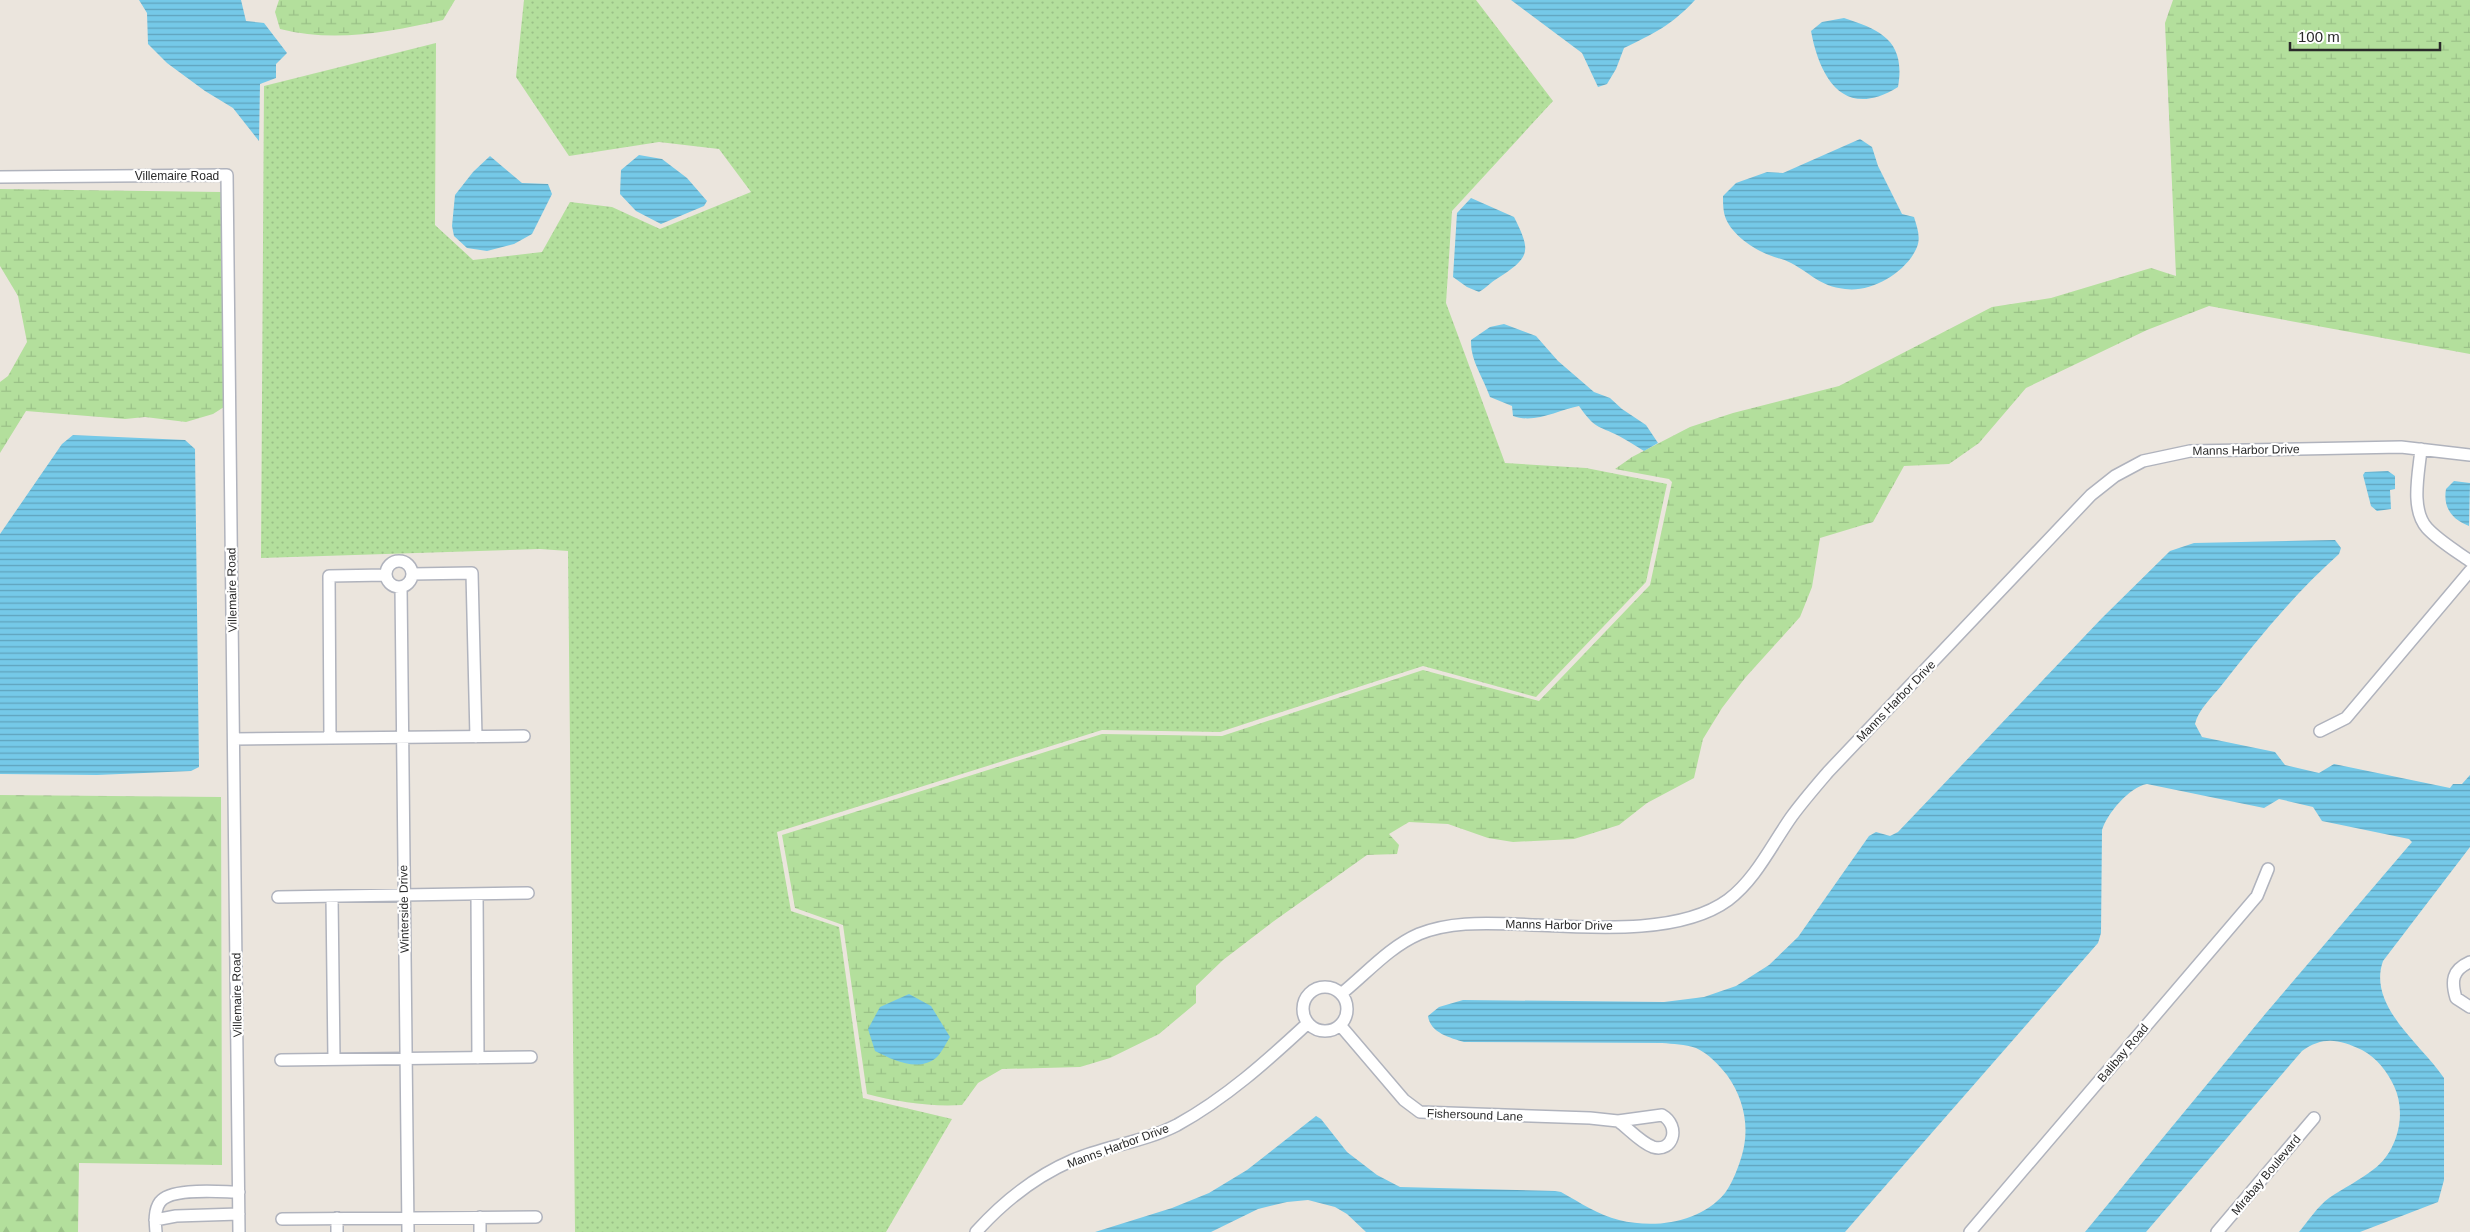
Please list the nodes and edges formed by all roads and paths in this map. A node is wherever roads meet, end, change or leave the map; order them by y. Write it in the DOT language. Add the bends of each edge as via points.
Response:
graph roads {
  1 [pos="0,177"];
  2 [pos="2421,449"];
  3 [pos="2470,455"];
  4 [pos="2470,562"];
  5 [pos="2470,571"];
  6 [pos="412,574"];
  7 [pos="386,575"];
  8 [pos="401,587"];
  9 [pos="2320,730"];
  10 [pos="524,736"];
  11 [pos="402,737"];
  12 [pos="476,737"];
  13 [pos="330,738"];
  14 [pos="234,739"];
  15 [pos="2268,869"];
  16 [pos="528,893"];
  17 [pos="477,894"];
  18 [pos="404,895"];
  19 [pos="332,896"];
  20 [pos="278,898"];
  21 [pos="2470,962"];
  22 [pos="1341,994"];
  23 [pos="2470,1007"];
  24 [pos="1308,1023"];
  25 [pos="1340,1025"];
  26 [pos="530,1057"];
  27 [pos="406,1058"];
  28 [pos="478,1058"];
  29 [pos="334,1059"];
  30 [pos="281,1060"];
  31 [pos="2314,1118"];
  32 [pos="1618,1121"];
  33 [pos="239,1192"];
  34 [pos="239,1214"];
  35 [pos="480,1217"];
  36 [pos="536,1217"];
  37 [pos="336,1218"];
  38 [pos="408,1218"];
  39 [pos="282,1219"];
  40 [pos="155,1220"];
  41 [pos="156,1232"];
  42 [pos="239,1232"];
  43 [pos="336,1232"];
  44 [pos="408,1232"];
  45 [pos="480,1232"];
  46 [pos="976,1232"];
  47 [pos="1970,1232"];
  48 [pos="2217,1232"];
  1 -- 14 [label="street, Villemaire Road" via="227,175"];
  2 -- 3 [label="street, Manns Harbor Drive"];
  2 -- 4 [label="street" via="2419,511 2426,528"];
  2 -- 22 [label="street, Manns Harbor Drive" via="2190,451 2143,461 2114,476 2091,496 1828,772 1793,815 1750,879 1728,900 1699,916 1658,925 1479,923 1444,926 1418,935 1391,951"];
  5 -- 9 [label="street" via="2346,718"];
  6 -- 7 [label="street" via="408,564 400,561 388,566"];
  6 -- 8 [label="street" via="408,584"];
  6 -- 12 [label="street" via="472,573"];
  7 -- 8 [label="street" via="392,585"];
  7 -- 13 [label="street" via="329,576"];
  8 -- 11 [label="street, Winterside Drive"];
  10 -- 12 [label="street"];
  11 -- 12 [label="street"];
  11 -- 13 [label="street"];
  11 -- 18 [label="street, Winterside Drive"];
  13 -- 14 [label="street"];
  14 -- 33 [label="street, Villemaire Road"];
  15 -- 47 [label="street, Balibay Road" via="2257,896"];
  16 -- 17 [label="street"];
  17 -- 18 [label="street"];
  17 -- 28 [label="street"];
  18 -- 19 [label="street"];
  18 -- 27 [label="street, Winterside Drive"];
  19 -- 20 [label="street"];
  19 -- 29 [label="street"];
  21 -- 23 [label="street" via="2460,967 2452,984 2456,998"];
  22 -- 24 [label="street" via="1328,988 1314,990 1308,995 1304,1009"];
  22 -- 25 [label="street" via="1347,1013"];
  24 -- 25 [label="street" via="1320,1030"];
  24 -- 46 [label="street, Manns Harbor Drive" via="1221,1098 1176,1125 1073,1160 1042,1177 992,1214"];
  25 -- 32 [label="street, Fishersound Lane" via="1404,1100 1420,1112"];
  26 -- 28 [label="street"];
  27 -- 28 [label="street"];
  27 -- 29 [label="street"];
  27 -- 38 [label="street, Winterside Drive"];
  29 -- 30 [label="street"];
  31 -- 48 [label="street, Mirabay Boulevard"];
  33 -- 34 [label="street, Villemaire Road"];
  33 -- 40 [label="street" via="165,1196 159,1203"];
  34 -- 40 [label="street"];
  34 -- 42 [label="street, Villemaire Road"];
  35 -- 36 [label="street"];
  35 -- 38 [label="street"];
  35 -- 45 [label="street"];
  37 -- 38 [label="street"];
  37 -- 39 [label="street"];
  37 -- 43 [label="street"];
  38 -- 44 [label="street, Winterside Drive"];
  40 -- 41 [label="street"];
}
